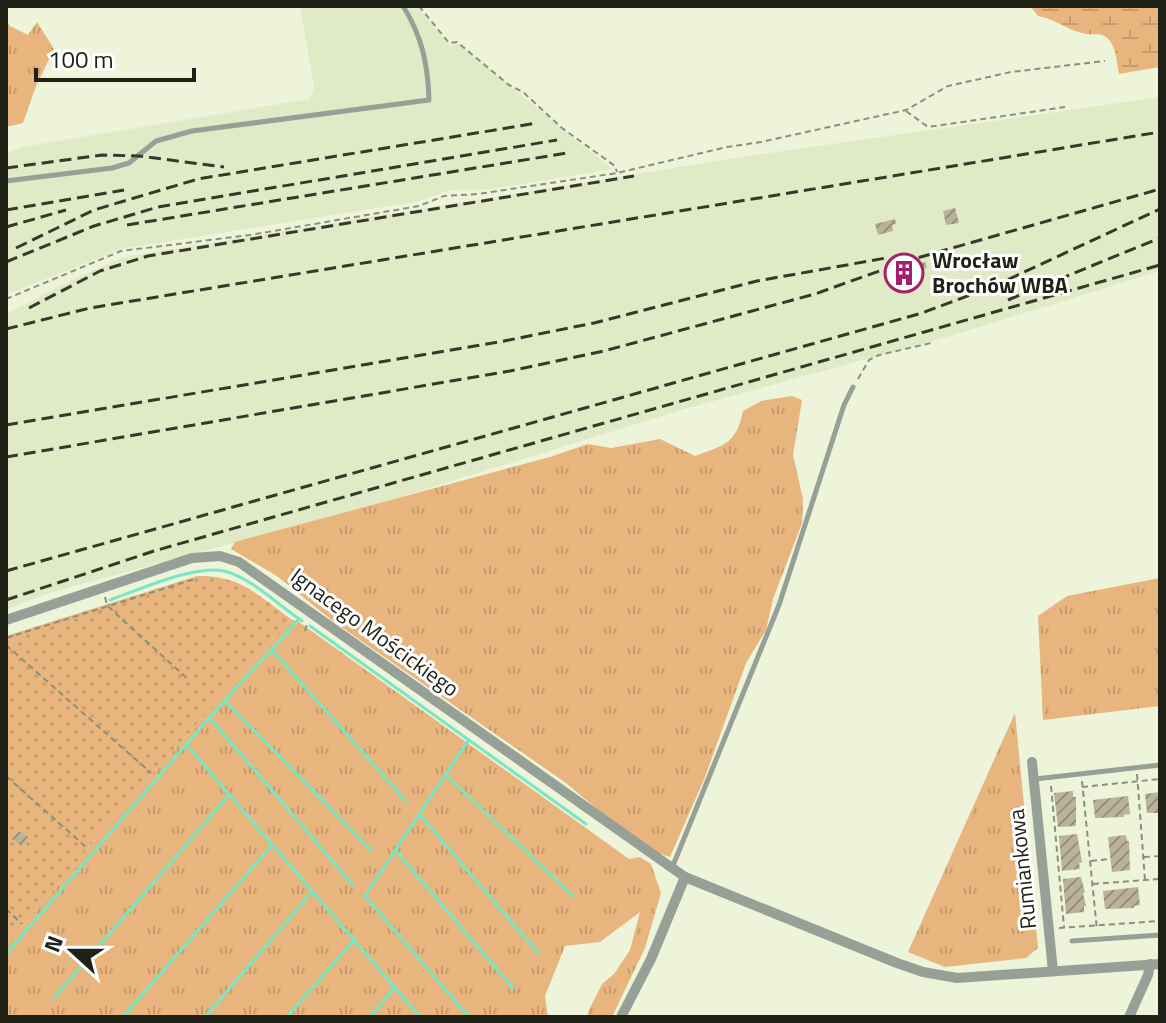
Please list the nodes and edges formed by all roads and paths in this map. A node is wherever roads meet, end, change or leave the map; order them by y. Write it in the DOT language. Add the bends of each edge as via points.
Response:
graph roads {
  1 [pos="403,6"];
  2 [pos="419,6"];
  3 [pos="1105,61"];
  4 [pos="1065,107"];
  5 [pos="906,110"];
  6 [pos="617,173"];
  7 [pos="6,181"];
  8 [pos="6,299"];
  9 [pos="931,343"];
  10 [pos="853,387"];
  11 [pos="195,579"];
  12 [pos="102,588"];
  13 [pos="109,607"];
  14 [pos="6,620"];
  15 [pos="6,638"];
  16 [pos="6,645"];
  17 [pos="189,680"];
  18 [pos="1032,762"];
  19 [pos="1160,765"];
  20 [pos="1136,767"];
  21 [pos="151,773"];
  22 [pos="1081,774"];
  23 [pos="6,776"];
  24 [pos="1050,777"];
  25 [pos="1034,779"];
  26 [pos="1160,779"];
  27 [pos="1135,781"];
  28 [pos="1082,787"];
  29 [pos="86,847"];
  30 [pos="1160,856"];
  31 [pos="1143,857"];
  32 [pos="1109,859"];
  33 [pos="1090,861"];
  34 [pos="672,869"];
  35 [pos="685,877"];
  36 [pos="1160,879"];
  37 [pos="1145,880"];
  38 [pos="1092,884"];
  39 [pos="6,909"];
  40 [pos="1160,921"];
  41 [pos="22,924"];
  42 [pos="1096,926"];
  43 [pos="1064,927"];
  44 [pos="1048,928"];
  45 [pos="1160,935"];
  46 [pos="1098,939"];
  47 [pos="1072,941"];
  48 [pos="1155,964"];
  49 [pos="1053,971"];
  50 [pos="621,1017"];
  51 [pos="1129,1017"];
  1 -- 7 [label="lane" via="423,47 429,100 192,131 156,141 129,163"];
  2 -- 6 [label="path" via="449,43 457,42 523,92"];
  3 -- 5 [label="path" via="948,86"];
  4 -- 5 [label="path" via="928,127"];
  5 -- 6 [label="path"];
  6 -- 8 [label="path" via="444,196 419,206 250,235 121,251"];
  9 -- 10 [label="path" via="869,360"];
  10 -- 34 [label="lane" via="769,634"];
  11 -- 13 [label="path"];
  12 -- 13 [label="path"];
  12 -- 14 [label="street, Ignacego Mościckiego"];
  12 -- 34 [label="street, Ignacego Mościckiego" via="192,558 220,556 239,562"];
  13 -- 15 [label="path"];
  13 -- 17 [label="path"];
  16 -- 21 [label="path"];
  18 -- 25 [label="street, Rumiankowa"];
  19 -- 20 [label="lane"];
  20 -- 22 [label="lane"];
  20 -- 27 [label="path"];
  22 -- 24 [label="lane"];
  22 -- 28 [label="path"];
  23 -- 29 [label="path"];
  24 -- 25 [label="lane"];
  24 -- 43 [label="path"];
  25 -- 44 [label="street, Rumiankowa"];
  26 -- 27 [label="path"];
  27 -- 28 [label="path"];
  27 -- 31 [label="path"];
  28 -- 33 [label="path"];
  30 -- 31 [label="path"];
  31 -- 37 [label="path"];
  32 -- 33 [label="path"];
  33 -- 38 [label="path"];
  34 -- 35 [label="street, Ignacego Mościckiego"];
  35 -- 49 [label="street, Ignacego Mościckiego" via="923,972 957,978"];
  35 -- 50 [label="street"];
  36 -- 37 [label="path"];
  37 -- 38 [label="path"];
  38 -- 42 [label="path"];
  39 -- 41 [label="path"];
  40 -- 42 [label="path"];
  42 -- 43 [label="path"];
  42 -- 46 [label="path"];
  43 -- 44 [label="path"];
  44 -- 49 [label="street, Rumiankowa"];
  45 -- 46 [label="lane"];
  46 -- 47 [label="lane"];
  48 -- 49 [label="street, Ignacego Mościckiego"];
  48 -- 51 [label="street"];
}
